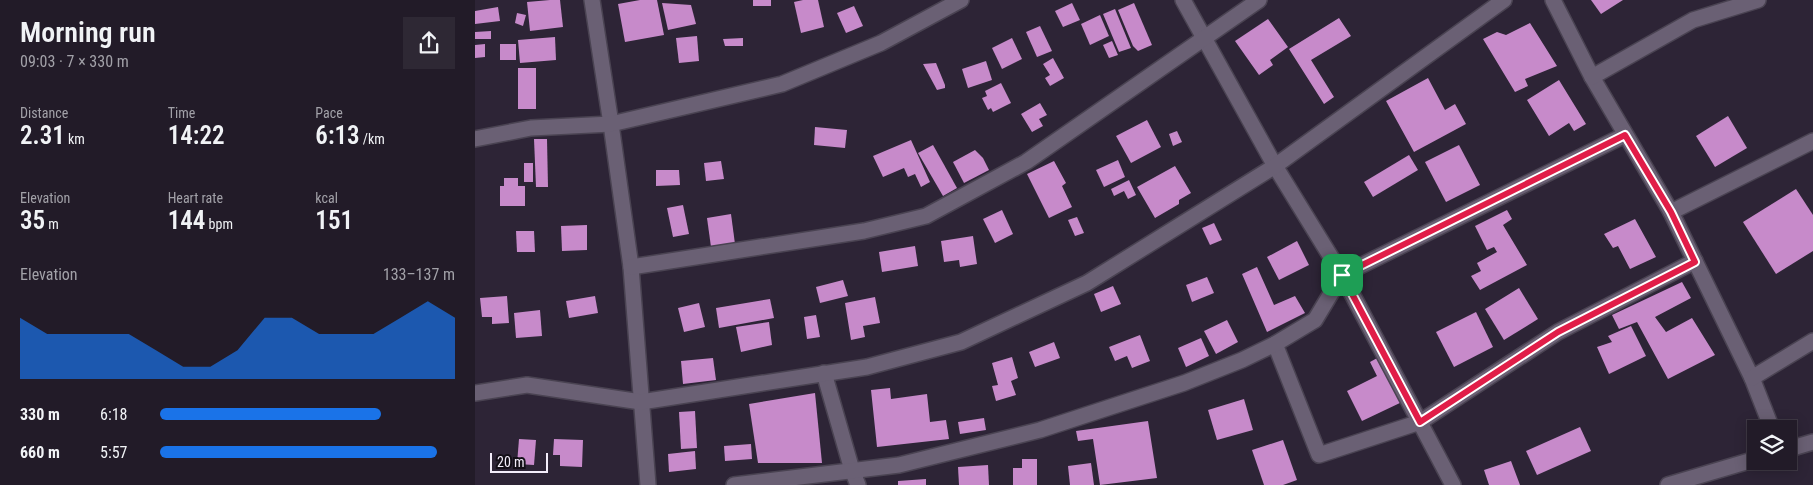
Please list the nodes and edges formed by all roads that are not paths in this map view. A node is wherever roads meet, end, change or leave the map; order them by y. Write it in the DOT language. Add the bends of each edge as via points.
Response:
graph roads {
  1 [pos="592,0"];
  2 [pos="961,0"];
  3 [pos="1183,0"];
  4 [pos="1259,0"];
  5 [pos="1504,0"];
  6 [pos="1553,0"];
  7 [pos="1758,0"];
  8 [pos="1205,39"];
  9 [pos="1592,77"];
  10 [pos="611,124"];
  11 [pos="1625,135"];
  12 [pos="475,139"];
  13 [pos="1813,141"];
  14 [pos="1275,166"];
  15 [pos="1671,212"];
  16 [pos="1695,262"];
  17 [pos="631,267"];
  18 [pos="1342,275"];
  19 [pos="1813,341"];
  20 [pos="1275,344"];
  21 [pos="824,373"];
  22 [pos="1752,378"];
  23 [pos="475,393"];
  24 [pos="641,402"];
  25 [pos="1768,420"];
  26 [pos="1420,422"];
  27 [pos="1813,442"];
  28 [pos="1797,447"];
  29 [pos="1747,462"];
  30 [pos="852,470"];
  31 [pos="648,485"];
  32 [pos="734,485"];
  33 [pos="859,485"];
  34 [pos="1453,485"];
  35 [pos="1668,485"];
  1 -- 10 [label="street"];
  2 -- 10 [label="street" via="881,43 782,84"];
  3 -- 8 [label="street"];
  4 -- 8 [label="street"];
  5 -- 14 [label="street"];
  6 -- 9 [label="street"];
  7 -- 9 [label="street" via="1693,20"];
  8 -- 14 [label="street"];
  8 -- 17 [label="street" via="1027,162 926,216 864,231"];
  9 -- 11 [label="street"];
  10 -- 12 [label="street" via="531,128"];
  10 -- 17 [label="street"];
  11 -- 15 [label="street"];
  11 -- 18 [label="street"];
  13 -- 15 [label="street"];
  14 -- 18 [label="street"];
  14 -- 21 [label="street" via="1087,283 961,342 867,368"];
  15 -- 16 [label="street"];
  16 -- 22 [label="street"];
  16 -- 26 [label="street" via="1558,332"];
  17 -- 24 [label="street"];
  18 -- 20 [label="street" via="1315,320"];
  18 -- 26 [label="street"];
  19 -- 22 [label="street"];
  20 -- 26 [label="street" via="1319,455"];
  20 -- 30 [label="street" via="1184,383 1039,430 899,464"];
  21 -- 24 [label="street"];
  21 -- 30 [label="street"];
  22 -- 25 [label="street"];
  23 -- 24 [label="street" via="527,384"];
  24 -- 31 [label="street"];
  26 -- 34 [label="street"];
  27 -- 28 [label="street"];
  29 -- 35 [label="street"];
  30 -- 32 [label="street"];
  30 -- 33 [label="street"];
}
